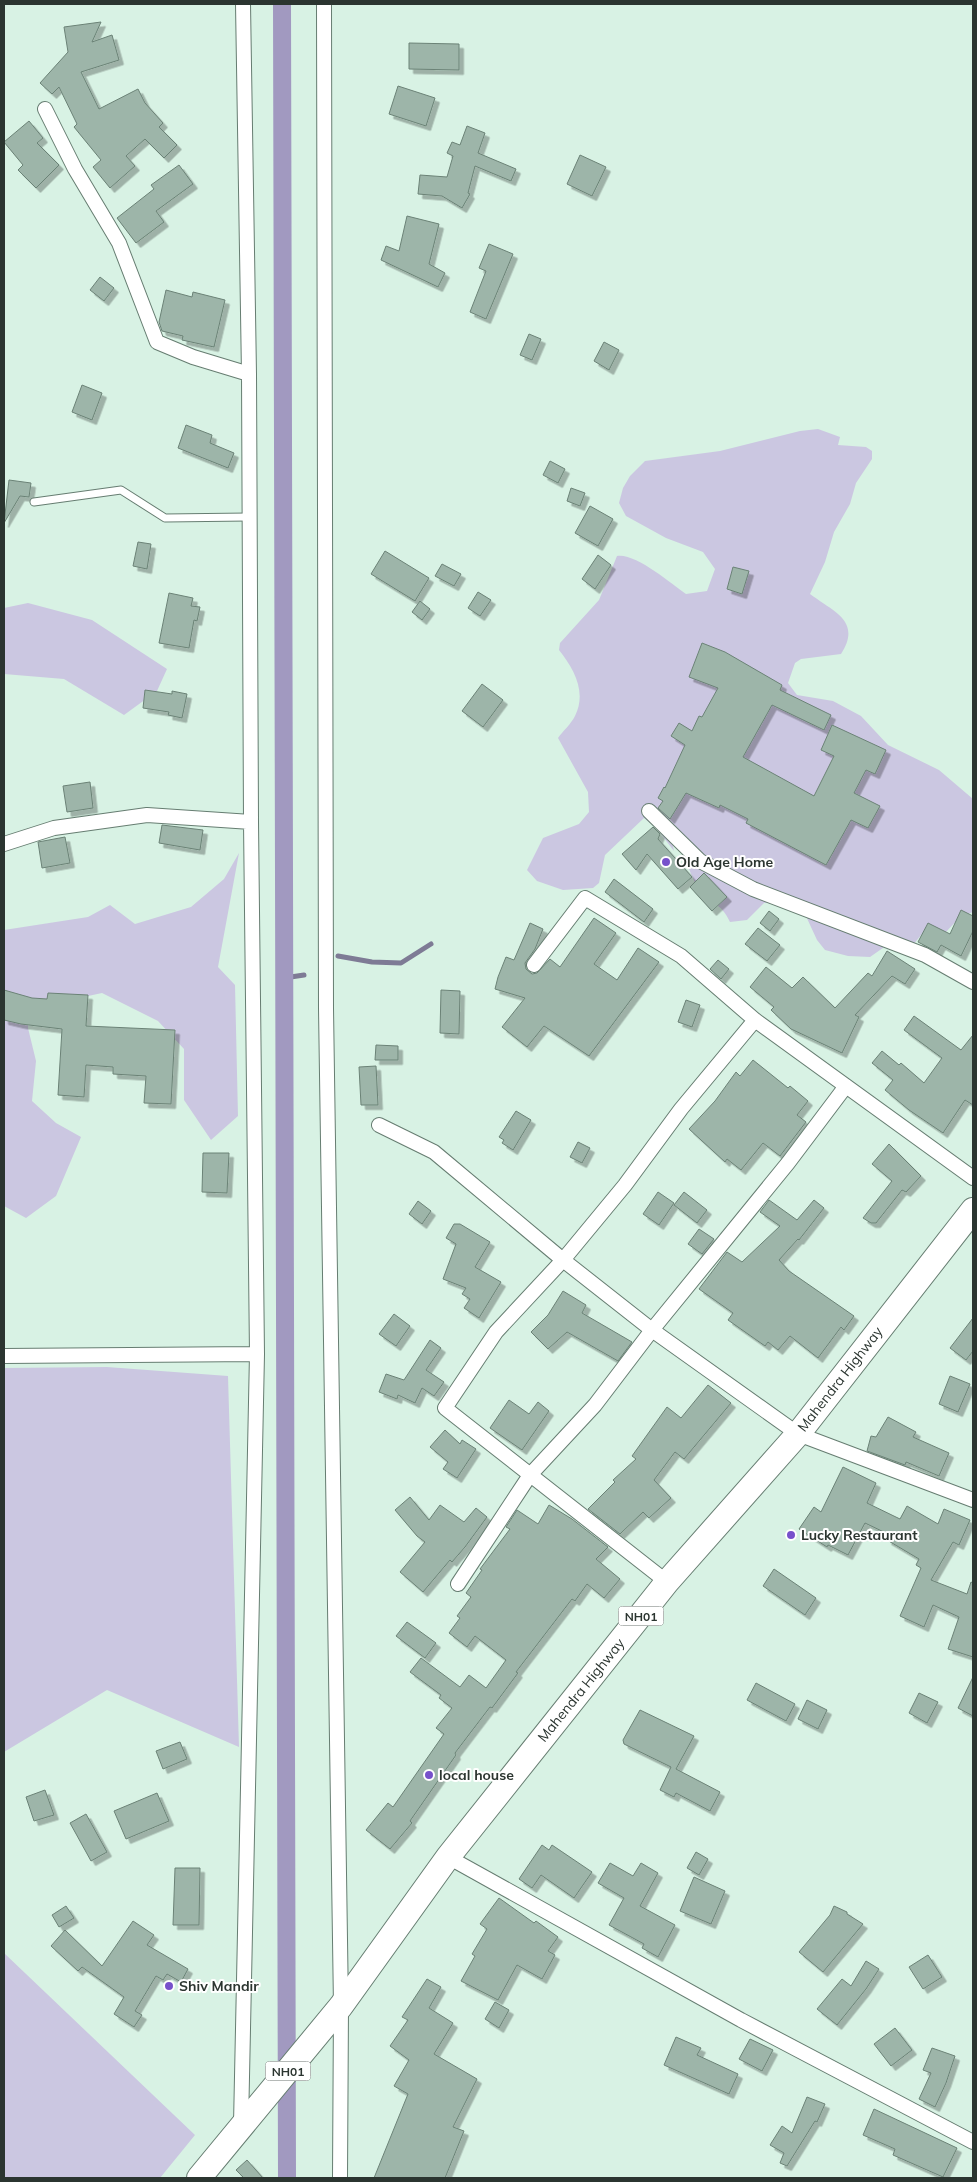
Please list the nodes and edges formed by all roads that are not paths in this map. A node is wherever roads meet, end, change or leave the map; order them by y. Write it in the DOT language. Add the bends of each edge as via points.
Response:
graph roads {
  1 [pos="243,4"];
  2 [pos="324,4"];
  3 [pos="45,109"];
  4 [pos="249,374"];
  5 [pos="34,502"];
  6 [pos="248,517"];
  7 [pos="649,811"];
  8 [pos="251,822"];
  9 [pos="4,844"];
  10 [pos="534,965"];
  11 [pos="973,982"];
  12 [pos="755,1020"];
  13 [pos="846,1086"];
  14 [pos="379,1125"];
  15 [pos="973,1178"];
  16 [pos="973,1210"];
  17 [pos="563,1260"];
  18 [pos="652,1330"];
  19 [pos="257,1354"];
  20 [pos="4,1356"];
  21 [pos="798,1434"];
  22 [pos="530,1475"];
  23 [pos="973,1500"];
  24 [pos="668,1582"];
  25 [pos="458,1584"];
  26 [pos="448,1857"];
  27 [pos="341,2006"];
  28 [pos="248,2119"];
  29 [pos="973,2142"];
  30 [pos="199,2178"];
  31 [pos="340,2178"];
  1 -- 4 [label="street"];
  2 -- 27 [label="street" via="326,1008"];
  3 -- 4 [label="street" via="75,169 119,243 157,342"];
  4 -- 6 [label="street"];
  5 -- 6 [label="lane" via="120,490 165,518"];
  6 -- 8 [label="street"];
  7 -- 11 [label="street" via="700,861 753,889 925,955"];
  8 -- 9 [label="street" via="147,815 54,828"];
  8 -- 19 [label="street"];
  10 -- 12 [label="street" via="585,898 681,956"];
  12 -- 13 [label="street"];
  12 -- 17 [label="street"];
  13 -- 15 [label="street"];
  13 -- 18 [label="street" via="788,1163"];
  14 -- 17 [label="street" via="434,1152"];
  16 -- 21 [label="highway, Mahendra Highway / NH01"];
  17 -- 18 [label="street"];
  17 -- 22 [label="street" via="496,1332 445,1408"];
  18 -- 21 [label="street"];
  18 -- 22 [label="street" via="595,1405"];
  19 -- 20 [label="street"];
  19 -- 28 [label="street"];
  21 -- 23 [label="street"];
  21 -- 24 [label="highway, Mahendra Highway / NH01"];
  22 -- 24 [label="street"];
  22 -- 25 [label="street"];
  24 -- 26 [label="highway, Mahendra Highway / NH01"];
  26 -- 27 [label="highway, Mahendra Highway / NH01"];
  26 -- 29 [label="street" via="741,2020"];
  27 -- 28 [label="highway, Mahendra Highway / NH01"];
  27 -- 31 [label="street"];
  28 -- 30 [label="highway, Mahendra Highway / NH01"];
}
